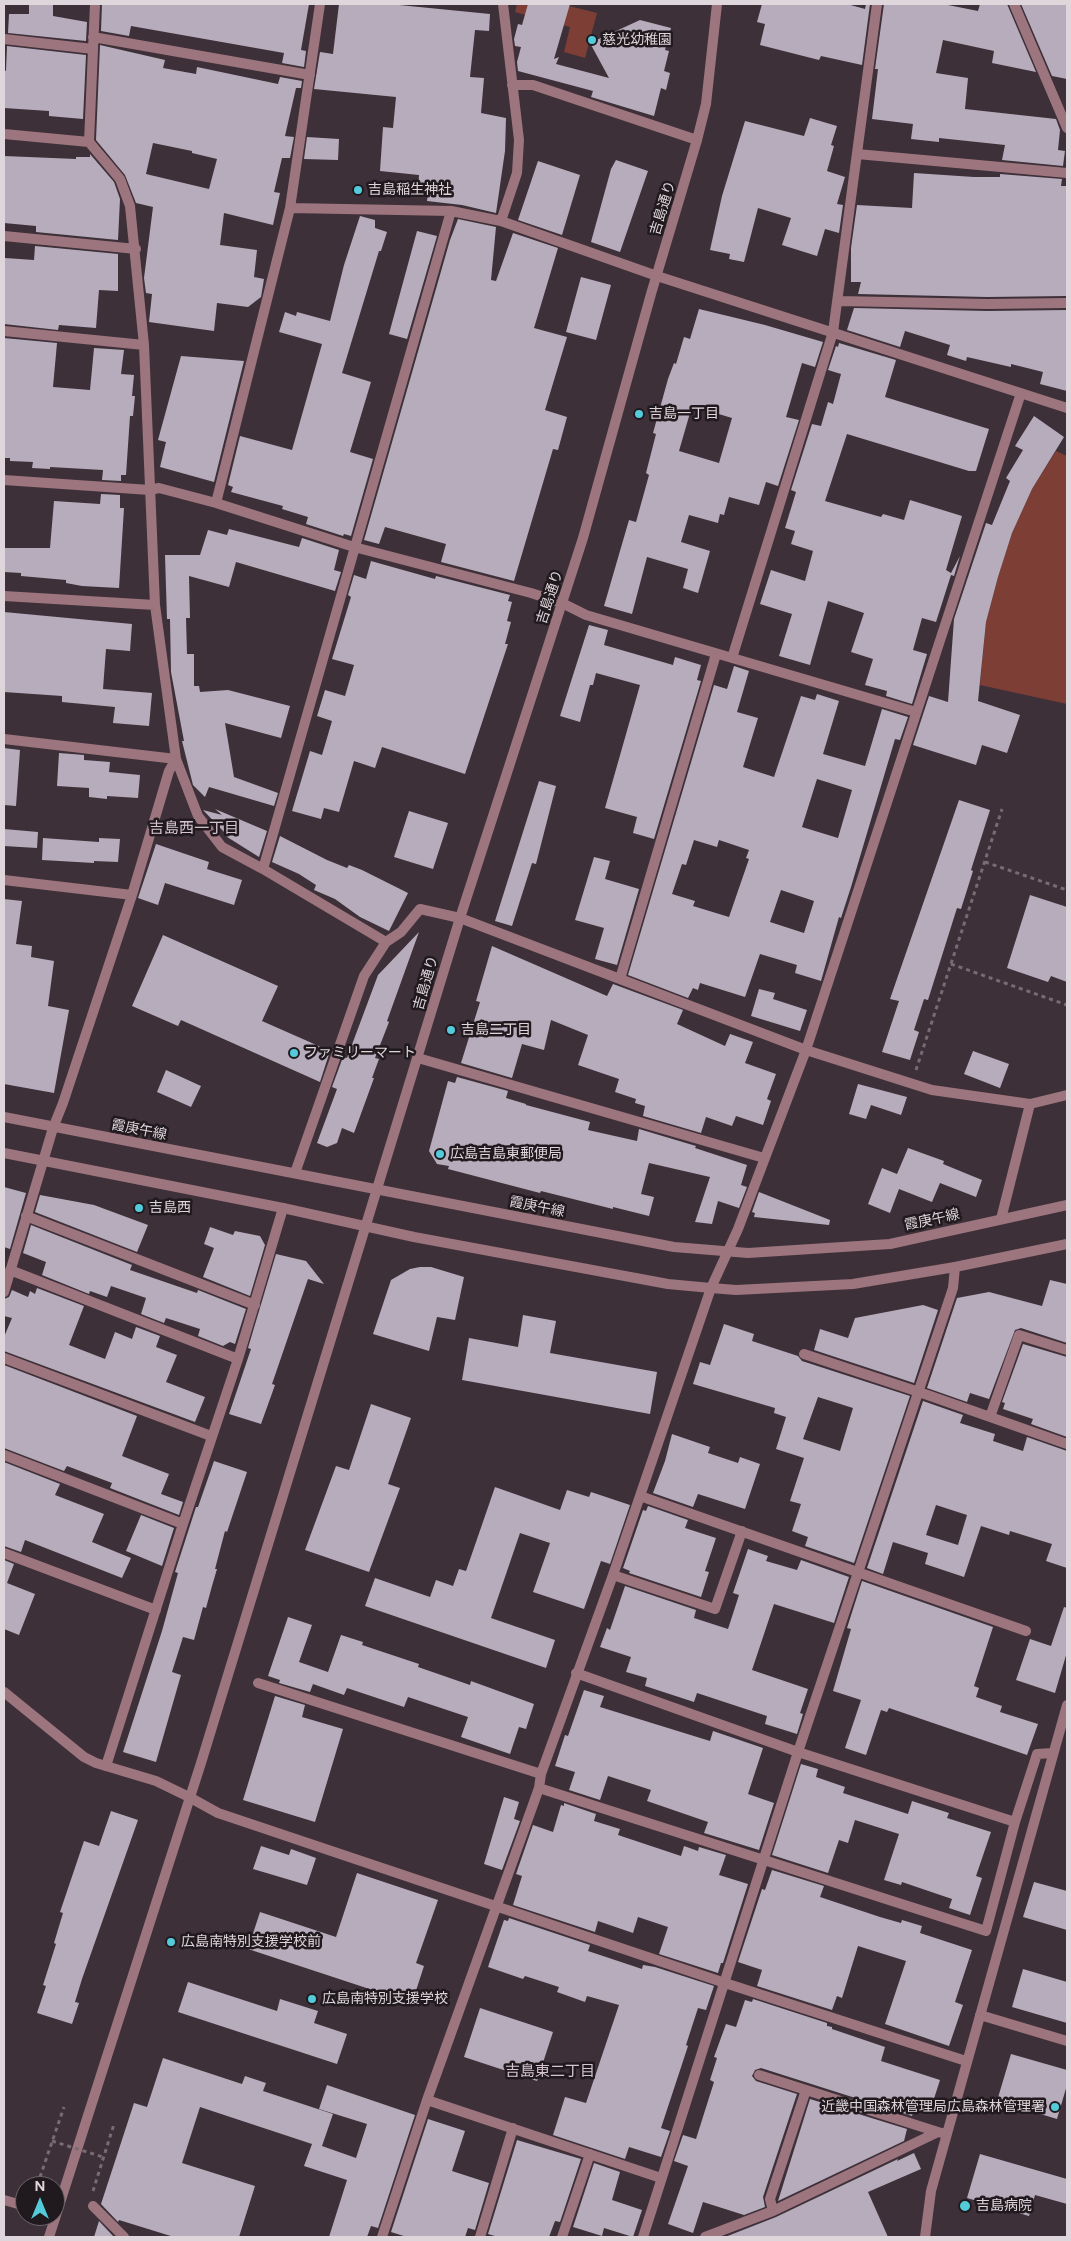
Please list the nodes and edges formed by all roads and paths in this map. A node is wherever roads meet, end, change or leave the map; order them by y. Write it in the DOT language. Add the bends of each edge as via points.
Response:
graph roads {
  1 [pos="95,4"];
  2 [pos="320,4"];
  3 [pos="504,4"];
  4 [pos="717,4"];
  5 [pos="877,4"];
  6 [pos="1014,4"];
  7 [pos="93,37"];
  8 [pos="4,39"];
  9 [pos="93,49"];
  10 [pos="310,75"];
  11 [pos="512,84"];
  12 [pos="1067,128"];
  13 [pos="4,134"];
  14 [pos="698,140"];
  15 [pos="89,142"];
  16 [pos="857,154"];
  17 [pos="1067,173"];
  18 [pos="290,208"];
  19 [pos="452,211"];
  20 [pos="501,221"];
  21 [pos="4,236"];
  22 [pos="136,248"];
  23 [pos="657,276"];
  24 [pos="838,301"];
  25 [pos="1067,303"];
  26 [pos="4,331"];
  27 [pos="834,332"];
  28 [pos="144,345"];
  29 [pos="1021,393"];
  30 [pos="1067,408"];
  31 [pos="4,480"];
  32 [pos="150,490"];
  33 [pos="216,503"];
  34 [pos="354,547"];
  35 [pos="4,596"];
  36 [pos="562,603"];
  37 [pos="156,606"];
  38 [pos="716,654"];
  39 [pos="732,658"];
  40 [pos="916,712"];
  41 [pos="4,739"];
  42 [pos="176,759"];
  43 [pos="1002,809"];
  44 [pos="985,862"];
  45 [pos="263,869"];
  46 [pos="4,880"];
  47 [pos="1067,890"];
  48 [pos="132,895"];
  49 [pos="460,918"];
  50 [pos="386,942"];
  51 [pos="951,964"];
  52 [pos="620,979"];
  53 [pos="1067,1005"];
  54 [pos="806,1050"];
  55 [pos="418,1058"];
  56 [pos="915,1074"];
  57 [pos="1067,1095"];
  58 [pos="1030,1104"];
  59 [pos="4,1117"];
  60 [pos="53,1128"];
  61 [pos="4,1152"];
  62 [pos="764,1158"];
  63 [pos="44,1160"];
  64 [pos="295,1173"];
  65 [pos="377,1190"];
  66 [pos="1067,1204"];
  67 [pos="283,1208"];
  68 [pos="26,1216"];
  69 [pos="1001,1219"];
  70 [pos="365,1227"];
  71 [pos="1067,1244"];
  72 [pos="728,1252"];
  73 [pos="955,1267"];
  74 [pos="10,1270"];
  75 [pos="711,1288"];
  76 [pos="4,1292"];
  77 [pos="255,1305"];
  78 [pos="1067,1350"];
  79 [pos="804,1354"];
  80 [pos="4,1358"];
  81 [pos="238,1358"];
  82 [pos="919,1392"];
  83 [pos="990,1417"];
  84 [pos="211,1436"];
  85 [pos="1067,1444"];
  86 [pos="4,1455"];
  87 [pos="640,1496"];
  88 [pos="183,1524"];
  89 [pos="742,1531"];
  90 [pos="4,1553"];
  91 [pos="859,1572"];
  92 [pos="613,1575"];
  93 [pos="156,1610"];
  94 [pos="1026,1631"];
  95 [pos="576,1673"];
  96 [pos="258,1683"];
  97 [pos="4,1692"];
  98 [pos="1067,1705"];
  99 [pos="798,1752"];
  100 [pos="1053,1753"];
  101 [pos="106,1766"];
  102 [pos="541,1774"];
  103 [pos="540,1788"];
  104 [pos="189,1798"];
  105 [pos="1015,1822"];
  106 [pos="764,1861"];
  107 [pos="498,1906"];
  108 [pos="725,1983"];
  109 [pos="980,2014"];
  110 [pos="1067,2041"];
  111 [pos="966,2061"];
  112 [pos="759,2076"];
  113 [pos="806,2090"];
  114 [pos="428,2100"];
  115 [pos="64,2107"];
  116 [pos="114,2124"];
  117 [pos="513,2128"];
  118 [pos="942,2133"];
  119 [pos="52,2142"];
  120 [pos="590,2154"];
  121 [pos="103,2158"];
  122 [pos="40,2176"];
  123 [pos="661,2178"];
  124 [pos="65,2183"];
  125 [pos="93,2192"];
  126 [pos="93,2206"];
  127 [pos="772,2211"];
  128 [pos="124,2237"];
  129 [pos="382,2237"];
  130 [pos="480,2237"];
  131 [pos="562,2237"];
  132 [pos="644,2237"];
  133 [pos="705,2237"];
  134 [pos="926,2237"];
  1 -- 7 [label="street"];
  2 -- 10 [label="street"];
  3 -- 11 [label="street"];
  4 -- 14 [label="street, 吉島通り" via="706,104"];
  5 -- 16 [label="street"];
  6 -- 12 [label="street"];
  7 -- 9 [label="street"];
  7 -- 10 [label="street"];
  8 -- 9 [label="street"];
  9 -- 15 [label="street"];
  10 -- 18 [label="street"];
  11 -- 14 [label="street" via="533,85"];
  11 -- 20 [label="street" via="519,140 517,173"];
  13 -- 15 [label="street"];
  14 -- 23 [label="street, 吉島通り"];
  15 -- 22 [label="street" via="120,180 130,206"];
  16 -- 17 [label="street"];
  16 -- 24 [label="street"];
  18 -- 19 [label="street"];
  18 -- 33 [label="street"];
  19 -- 20 [label="street"];
  19 -- 34 [label="street"];
  20 -- 23 [label="street"];
  21 -- 22 [label="street"];
  22 -- 28 [label="street"];
  23 -- 27 [label="street"];
  23 -- 36 [label="street, 吉島通り"];
  24 -- 25 [label="street"];
  24 -- 27 [label="street"];
  26 -- 28 [label="street"];
  27 -- 29 [label="street"];
  27 -- 39 [label="street"];
  28 -- 32 [label="street"];
  29 -- 30 [label="street"];
  29 -- 40 [label="street"];
  31 -- 32 [label="street"];
  32 -- 33 [label="street" via="159,488"];
  32 -- 37 [label="street"];
  33 -- 34 [label="street"];
  34 -- 36 [label="street"];
  34 -- 45 [label="street"];
  35 -- 37 [label="street"];
  36 -- 38 [label="street" via="586,615"];
  36 -- 49 [label="street, 吉島通り"];
  37 -- 42 [label="street"];
  38 -- 39 [label="street"];
  38 -- 52 [label="street"];
  39 -- 40 [label="street"];
  40 -- 54 [label="street"];
  41 -- 42 [label="street"];
  42 -- 45 [label="street" via="198,816 222,847"];
  42 -- 48 [label="street" via="169,771"];
  43 -- 44 [label="path"];
  44 -- 47 [label="path"];
  44 -- 51 [label="path"];
  45 -- 50 [label="street"];
  46 -- 48 [label="street"];
  48 -- 60 [label="street"];
  49 -- 50 [label="street" via="420,909 401,932"];
  49 -- 52 [label="street"];
  49 -- 55 [label="street, 吉島通り"];
  50 -- 64 [label="street" via="364,976"];
  51 -- 53 [label="path"];
  51 -- 56 [label="path"];
  52 -- 54 [label="street"];
  54 -- 58 [label="street" via="932,1090"];
  54 -- 62 [label="street"];
  55 -- 62 [label="street"];
  55 -- 65 [label="street, 吉島通り"];
  57 -- 58 [label="street"];
  58 -- 69 [label="street"];
  59 -- 60 [label="street, 霞庚午線"];
  60 -- 63 [label="street"];
  60 -- 64 [label="street, 霞庚午線"];
  61 -- 63 [label="street"];
  62 -- 72 [label="street"];
  63 -- 67 [label="street"];
  63 -- 68 [label="street"];
  64 -- 65 [label="street, 霞庚午線"];
  65 -- 70 [label="street, 吉島通り"];
  65 -- 72 [label="street, 霞庚午線" via="674,1247"];
  66 -- 69 [label="street, 霞庚午線"];
  67 -- 70 [label="street"];
  67 -- 77 [label="street"];
  68 -- 74 [label="street"];
  68 -- 77 [label="street"];
  69 -- 72 [label="street, 霞庚午線" via="890,1244 779,1252"];
  70 -- 75 [label="street" via="668,1284"];
  70 -- 104 [label="street, 吉島通り"];
  71 -- 73 [label="street"];
  72 -- 75 [label="street"];
  73 -- 75 [label="street" via="853,1284 736,1290"];
  73 -- 82 [label="street" via="953,1288"];
  74 -- 76 [label="street"];
  74 -- 81 [label="street"];
  75 -- 87 [label="street"];
  77 -- 81 [label="street"];
  78 -- 83 [label="street" via="1019,1335"];
  79 -- 82 [label="street"];
  80 -- 84 [label="street"];
  81 -- 84 [label="street"];
  82 -- 83 [label="street"];
  82 -- 91 [label="street"];
  83 -- 85 [label="street"];
  84 -- 88 [label="street"];
  86 -- 88 [label="street"];
  87 -- 89 [label="street"];
  87 -- 92 [label="street"];
  88 -- 93 [label="street"];
  89 -- 91 [label="street"];
  89 -- 92 [label="street" via="715,1609"];
  90 -- 93 [label="street"];
  91 -- 94 [label="street"];
  91 -- 99 [label="street"];
  92 -- 95 [label="street"];
  93 -- 101 [label="street"];
  95 -- 99 [label="street"];
  95 -- 102 [label="street"];
  96 -- 102 [label="street"];
  97 -- 101 [label="street" via="84,1757"];
  98 -- 100 [label="street"];
  99 -- 105 [label="street"];
  99 -- 106 [label="street"];
  100 -- 105 [label="street" via="1038,1754"];
  100 -- 109 [label="street"];
  101 -- 104 [label="street" via="156,1781"];
  102 -- 103 [label="street"];
  103 -- 106 [label="street"];
  103 -- 107 [label="street"];
  104 -- 107 [label="street" via="218,1813"];
  104 -- 124 [label="street, 吉島通り"];
  105 -- 106 [label="street" via="986,1931"];
  106 -- 108 [label="street"];
  107 -- 108 [label="street"];
  107 -- 114 [label="street"];
  108 -- 111 [label="street"];
  108 -- 123 [label="street"];
  109 -- 110 [label="street"];
  109 -- 111 [label="street"];
  111 -- 118 [label="street"];
  112 -- 113 [label="street"];
  113 -- 118 [label="street"];
  113 -- 127 [label="street" via="770,2199"];
  114 -- 117 [label="street"];
  114 -- 129 [label="street"];
  115 -- 119 [label="path, bridge"];
  116 -- 121 [label="path, bridge"];
  117 -- 120 [label="street"];
  117 -- 130 [label="street"];
  118 -- 127 [label="street"];
  118 -- 134 [label="street" via="930,2191"];
  119 -- 121 [label="path, bridge"];
  119 -- 122 [label="path"];
  120 -- 123 [label="street"];
  120 -- 131 [label="street"];
  121 -- 125 [label="path, bridge"];
  123 -- 132 [label="street"];
  126 -- 128 [label="street"];
  127 -- 133 [label="street"];
}
